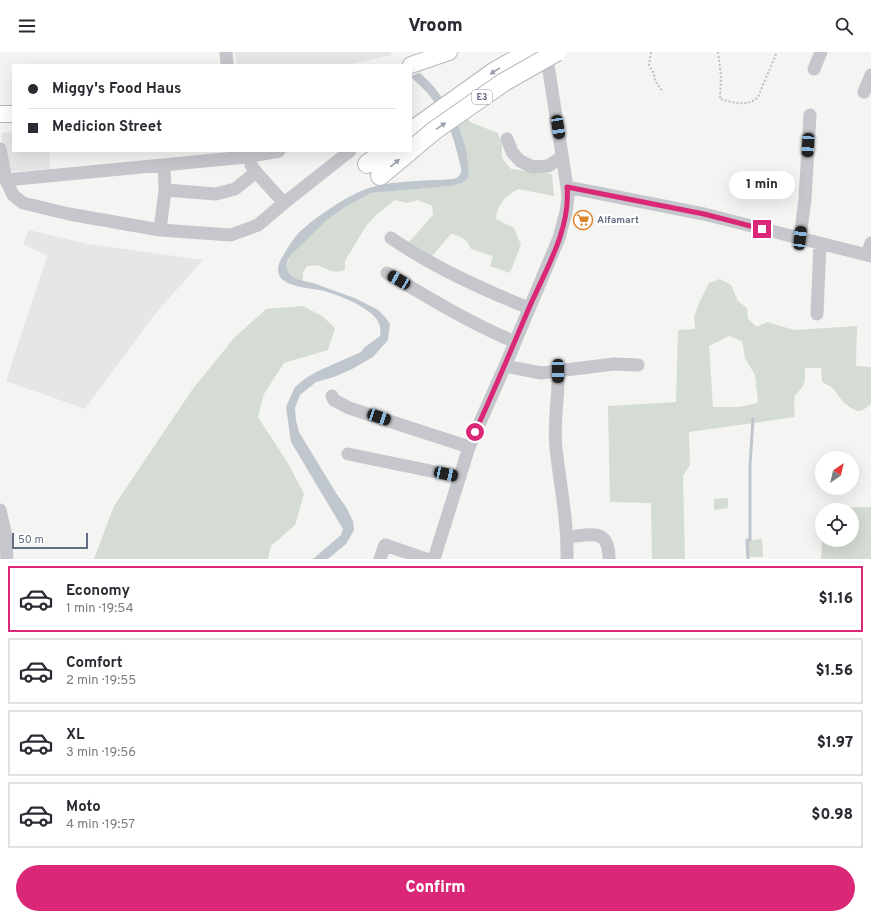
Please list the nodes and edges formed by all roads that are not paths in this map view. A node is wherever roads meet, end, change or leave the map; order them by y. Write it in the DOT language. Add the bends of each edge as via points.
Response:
graph roads {
  1 [pos="226,52"];
  2 [pos="449,52"];
  3 [pos="529,52"];
  4 [pos="546,52"];
  5 [pos="557,52"];
  6 [pos="821,52"];
  7 [pos="228,64"];
  8 [pos="415,64"];
  9 [pos="814,69"];
  10 [pos="871,75"];
  11 [pos="864,92"];
  12 [pos="0,114"];
  13 [pos="12,114"];
  14 [pos="810,115"];
  15 [pos="412,130"];
  16 [pos="507,139"];
  17 [pos="412,148"];
  18 [pos="0,149"];
  19 [pos="268,152"];
  20 [pos="349,152"];
  21 [pos="384,152"];
  22 [pos="406,152"];
  23 [pos="245,154"];
  24 [pos="562,157"];
  25 [pos="164,165"];
  26 [pos="256,172"];
  27 [pos="6,180"];
  28 [pos="567,187"];
  29 [pos="165,190"];
  30 [pos="284,203"];
  31 [pos="160,230"];
  32 [pos="391,238"];
  33 [pos="800,238"];
  34 [pos="820,243"];
  35 [pos="870,251"];
  36 [pos="387,273"];
  37 [pos="529,308"];
  38 [pos="818,314"];
  39 [pos="515,342"];
  40 [pos="638,365"];
  41 [pos="505,366"];
  42 [pos="558,371"];
  43 [pos="332,396"];
  44 [pos="469,447"];
  45 [pos="348,454"];
  46 [pos="460,477"];
  47 [pos="0,510"];
  48 [pos="567,537"];
  49 [pos="7,559"];
  50 [pos="380,559"];
  51 [pos="426,559"];
  52 [pos="434,559"];
  53 [pos="567,559"];
  54 [pos="609,559"];
  1 -- 7 [label="street"];
  2 -- 8 [label="main road"];
  3 -- 15 [label="highway, E3, one-way" via="495,71"];
  4 -- 24 [label="street"];
  17 -- 5 [label="highway, E3, one-way, bridge" via="504,82"];
  6 -- 9 [label="street"];
  10 -- 11 [label="street"];
  12 -- 13 [label="main road"];
  14 -- 33 [label="street"];
  16 -- 24 [label="street" via="512,152 520,161 533,167 548,166"];
  18 -- 27 [label="street"];
  19 -- 23 [label="street"];
  20 -- 30 [label="street"];
  21 -- 22 [label="highway, E3, one-way" via="373,170"];
  23 -- 25 [label="street"];
  23 -- 26 [label="street"];
  24 -- 28 [label="street"];
  25 -- 27 [label="street"];
  25 -- 29 [label="street"];
  26 -- 29 [label="street" via="235,189 216,194"];
  26 -- 30 [label="street"];
  27 -- 31 [label="street" via="13,195 23,203"];
  28 -- 33 [label="street" via="704,214"];
  28 -- 37 [label="street" via="568,198 563,226"];
  29 -- 31 [label="street"];
  30 -- 31 [label="street" via="258,226 231,235"];
  32 -- 37 [label="street" via="416,255 488,291"];
  33 -- 34 [label="street"];
  34 -- 35 [label="street"];
  34 -- 38 [label="street"];
  36 -- 39 [label="street" via="461,317"];
  37 -- 39 [label="street"];
  39 -- 41 [label="street"];
  40 -- 42 [label="street" via="614,364"];
  41 -- 42 [label="street" via="541,373"];
  41 -- 44 [label="street"];
  42 -- 48 [label="street" via="556,447"];
  43 -- 44 [label="street" via="334,400 349,408"];
  44 -- 46 [label="street"];
  45 -- 46 [label="street"];
  46 -- 52 [label="street"];
  47 -- 49 [label="street"];
  48 -- 53 [label="street"];
  48 -- 54 [label="street" via="601,536 607,541"];
  50 -- 51 [label="street" via="385,545"];
}
